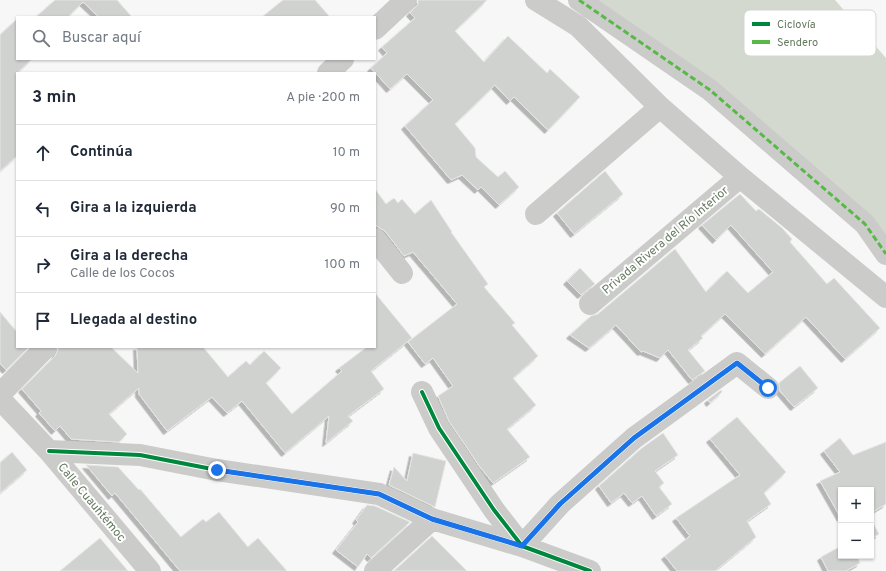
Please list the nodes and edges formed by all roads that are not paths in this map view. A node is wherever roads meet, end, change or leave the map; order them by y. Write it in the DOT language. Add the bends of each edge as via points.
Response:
graph roads {
  1 [pos="406,0"];
  2 [pos="536,0"];
  3 [pos="579,0"];
  4 [pos="376,28"];
  5 [pos="342,60"];
  6 [pos="329,72"];
  7 [pos="660,107"];
  8 [pos="740,177"];
  9 [pos="536,214"];
  10 [pos="376,240"];
  11 [pos="886,254"];
  12 [pos="402,273"];
  13 [pos="886,297"];
  14 [pos="590,304"];
  15 [pos="45,348"];
  16 [pos="768,388"];
  17 [pos="422,392"];
  18 [pos="0,394"];
  19 [pos="0,399"];
  20 [pos="49,451"];
  21 [pos="432,519"];
  22 [pos="522,546"];
  23 [pos="150,571"];
  24 [pos="375,571"];
  25 [pos="590,571"];
  1 -- 4 [label="street"];
  2 -- 7 [label="street" via="578,26"];
  3 -- 11 [label="street" via="710,90 865,224"];
  5 -- 6 [label="street"];
  7 -- 8 [label="street"];
  7 -- 9 [label="street"];
  8 -- 13 [label="street"];
  8 -- 14 [label="street, Privada Rivera del Río Interior"];
  10 -- 12 [label="street"];
  15 -- 18 [label="street"];
  16 -- 22 [label="street" via="737,363 634,438 560,504"];
  17 -- 22 [label="street" via="439,428 494,510"];
  19 -- 20 [label="street, Calle Cuauhtémoc"];
  20 -- 21 [label="street" via="140,456 379,494"];
  20 -- 23 [label="street, Calle Cuauhtémoc"];
  21 -- 22 [label="street"];
  21 -- 24 [label="street"];
  22 -- 25 [label="street"];
}
